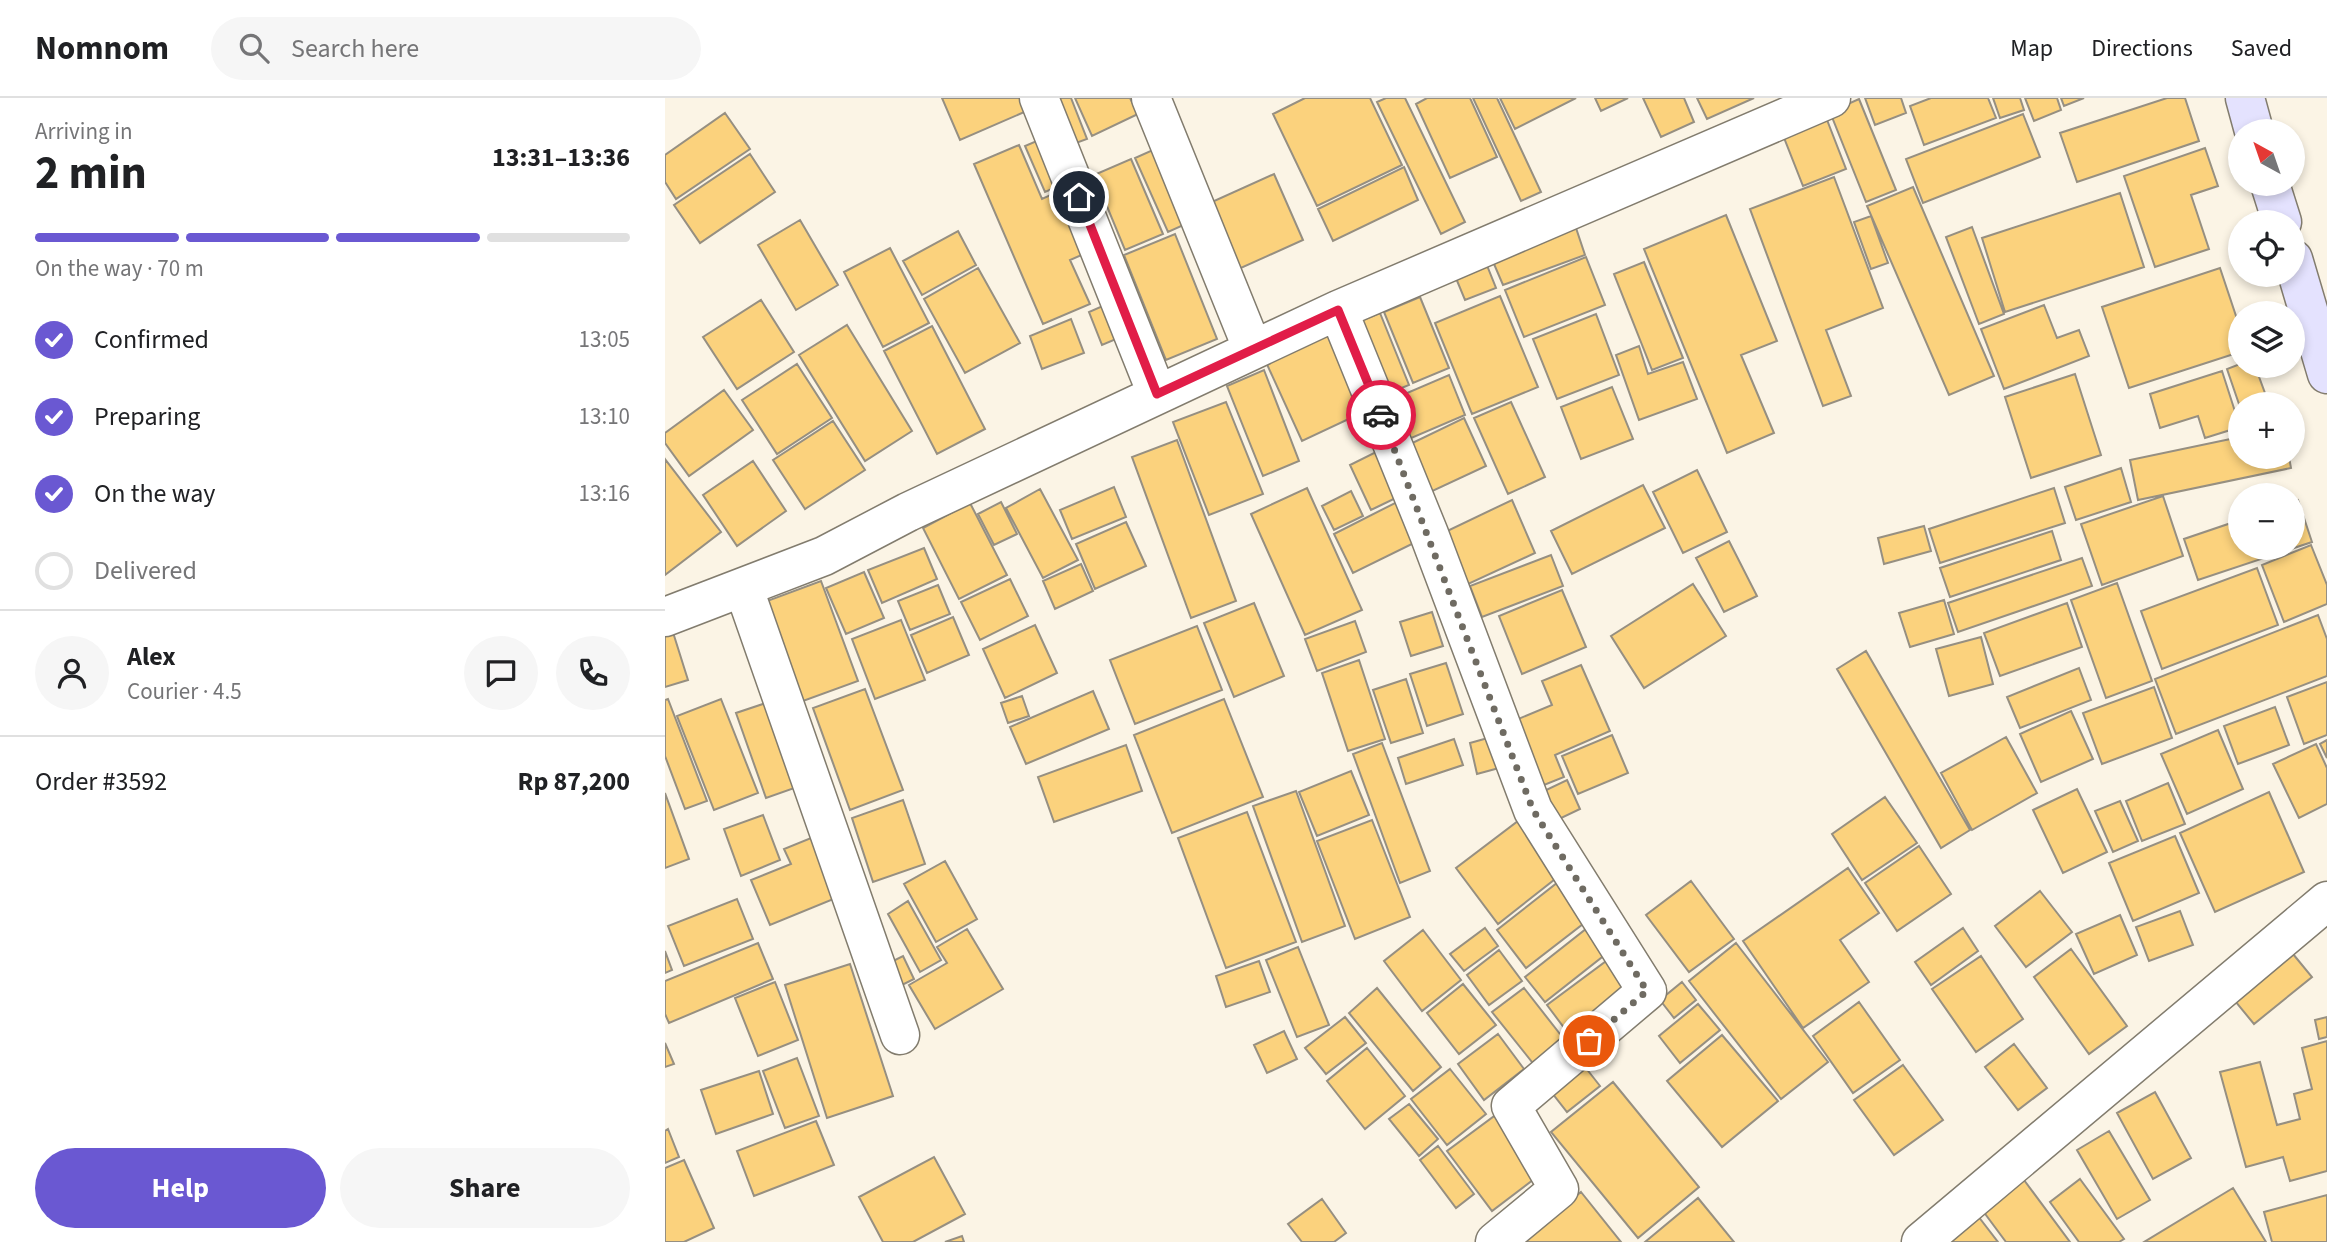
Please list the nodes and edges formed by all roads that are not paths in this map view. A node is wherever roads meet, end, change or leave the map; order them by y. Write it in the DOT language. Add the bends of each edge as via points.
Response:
graph roads {
  1 [pos="1039,98"];
  2 [pos="1151,98"];
  3 [pos="1831,98"];
  4 [pos="2245,98"];
  5 [pos="2251,119"];
  6 [pos="2301,287"];
  7 [pos="1338,310"];
  8 [pos="1253,350"];
  9 [pos="2327,374"];
  10 [pos="1157,394"];
  11 [pos="744,589"];
  12 [pos="665,617"];
  13 [pos="2327,901"];
  14 [pos="900,1035"];
  15 [pos="1495,1242"];
  16 [pos="1921,1242"];
  1 -- 10 [label="street"];
  2 -- 8 [label="street"];
  3 -- 7 [label="street"];
  4 -- 5 [label="main road"];
  6 -- 9 [label="main road"];
  7 -- 8 [label="street"];
  7 -- 15 [label="street" via="1533,810 1647,991 1511,1107 1559,1189"];
  8 -- 10 [label="street"];
  10 -- 11 [label="street" via="824,556"];
  11 -- 12 [label="street"];
  11 -- 14 [label="street"];
  13 -- 16 [label="street"];
}
